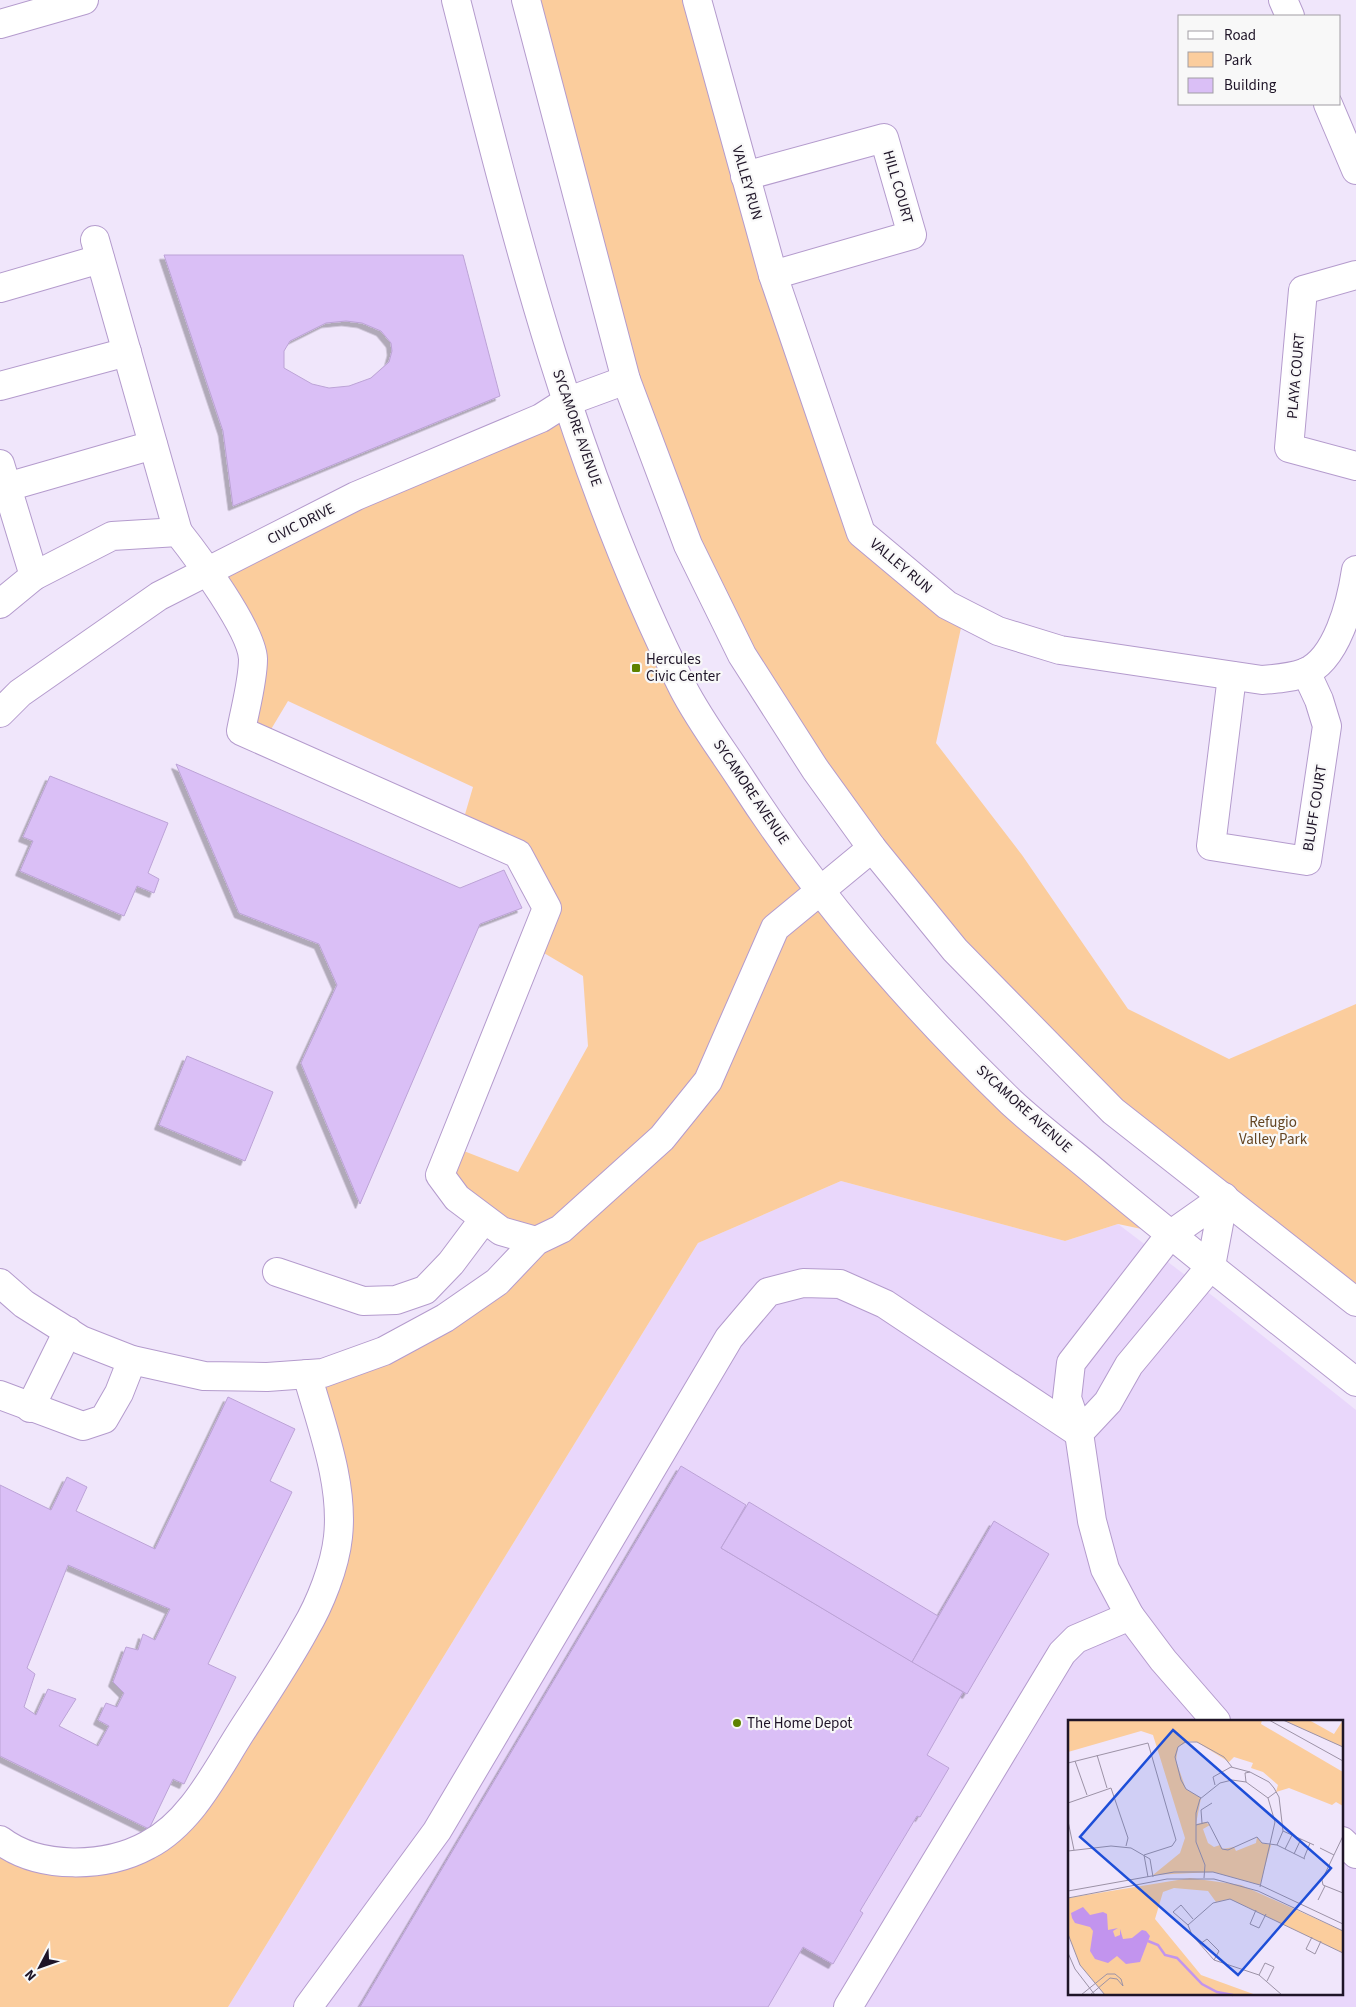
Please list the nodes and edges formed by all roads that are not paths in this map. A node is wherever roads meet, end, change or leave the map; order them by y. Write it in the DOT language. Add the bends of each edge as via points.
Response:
graph roads {
  1 [pos="84,0"];
  2 [pos="456,0"];
  3 [pos="526,0"];
  4 [pos="697,0"];
  5 [pos="1283,0"];
  6 [pos="1290,15"];
  7 [pos="0,24"];
  8 [pos="1328,105"];
  9 [pos="1356,170"];
  10 [pos="745,176"];
  11 [pos="773,275"];
  12 [pos="1356,275"];
  13 [pos="0,288"];
  14 [pos="126,352"];
  15 [pos="626,380"];
  16 [pos="0,386"];
  17 [pos="566,402"];
  18 [pos="153,445"];
  19 [pos="1356,466"];
  20 [pos="3,475"];
  21 [pos="178,532"];
  22 [pos="1356,570"];
  23 [pos="209,571"];
  24 [pos="34,576"];
  25 [pos="0,604"];
  26 [pos="1306,672"];
  27 [pos="1232,676"];
  28 [pos="0,713"];
  29 [pos="872,848"];
  30 [pos="820,890"];
  31 [pos="1224,1197"];
  32 [pos="484,1218"];
  33 [pos="1170,1235"];
  34 [pos="536,1241"];
  35 [pos="1211,1266"];
  36 [pos="277,1272"];
  37 [pos="0,1283"];
  38 [pos="1356,1302"];
  39 [pos="68,1332"];
  40 [pos="132,1360"];
  41 [pos="307,1374"];
  42 [pos="1356,1382"];
  43 [pos="0,1395"];
  44 [pos="30,1408"];
  45 [pos="1079,1433"];
  46 [pos="1130,1616"];
  47 [pos="1215,1720"];
  48 [pos="0,1840"];
  49 [pos="1344,1842"];
  50 [pos="1356,1854"];
  51 [pos="308,2007"];
  52 [pos="848,2007"];
  1 -- 7 [label="main road"];
  2 -- 17 [label="main road, SYCAMORE AVENUE" via="482,105"];
  3 -- 15 [label="main road"];
  4 -- 10 [label="main road, VALLEY RUN"];
  5 -- 6 [label="main road"];
  8 -- 9 [label="main road"];
  10 -- 11 [label="main road, VALLEY RUN"];
  10 -- 11 [label="main road, HILL COURT" via="884,138 910,226 912,235"];
  11 -- 27 [label="main road, VALLEY RUN" via="861,533 947,605 998,631 1060,650"];
  12 -- 19 [label="main road, PLAYA COURT" via="1303,290 1289,448"];
  13 -- 14 [label="main road" via="97,249"];
  14 -- 16 [label="main road"];
  14 -- 18 [label="main road"];
  15 -- 17 [label="main road, CIVIC DRIVE"];
  15 -- 29 [label="main road" via="688,545 742,654 815,769"];
  17 -- 23 [label="main road, CIVIC DRIVE" via="541,418 356,496"];
  17 -- 30 [label="main road, SYCAMORE AVENUE" via="619,548 685,692 770,823"];
  18 -- 20 [label="main road"];
  18 -- 21 [label="main road"];
  20 -- 24 [label="main road"];
  21 -- 23 [label="main road"];
  21 -- 24 [label="main road" via="112,536"];
  22 -- 26 [label="main road, VALLEY RUN" via="1344,620 1332,650"];
  23 -- 28 [label="main road, CIVIC DRIVE" via="159,596 20,693"];
  23 -- 32 [label="main road" via="246,637 253,658 241,731 518,854 547,908 440,1175 457,1198"];
  24 -- 25 [label="main road"];
  26 -- 27 [label="main road, VALLEY RUN" via="1276,679"];
  26 -- 27 [label="main road, BLUFF COURT" via="1327,726 1307,861 1211,846"];
  29 -- 30 [label="main road"];
  29 -- 31 [label="main road" via="955,950 1113,1111"];
  30 -- 33 [label="main road, SYCAMORE AVENUE" via="909,997 1014,1104"];
  30 -- 34 [label="main road" via="775,928 708,1081 662,1138 561,1229"];
  31 -- 33 [label="main road"];
  31 -- 35 [label="main road"];
  31 -- 38 [label="main road"];
  32 -- 34 [label="main road" via="501,1231"];
  32 -- 36 [label="main road" via="451,1263 425,1290 396,1300 363,1302"];
  33 -- 35 [label="main road, SYCAMORE AVENUE"];
  33 -- 45 [label="main road" via="1071,1363 1067,1398"];
  34 -- 41 [label="main road" via="497,1282 445,1318 384,1351 323,1373"];
  35 -- 42 [label="main road, SYCAMORE AVENUE"];
  35 -- 45 [label="main road" via="1129,1365 1108,1402"];
  37 -- 39 [label="main road" via="24,1304"];
  39 -- 40 [label="main road"];
  39 -- 44 [label="main road"];
  40 -- 41 [label="main road" via="204,1376"];
  40 -- 44 [label="main road" via="104,1419 83,1426"];
  41 -- 48 [label="main road" via="337,1490 338,1537 324,1587 306,1628 204,1788 177,1824 148,1845 118,1856 82,1863 46,1861"];
  43 -- 44 [label="main road"];
  45 -- 46 [label="main road" via="1092,1521 1106,1569"];
  45 -- 51 [label="main road" via="885,1304 840,1284 803,1283 768,1292 729,1338 438,1830"];
  46 -- 47 [label="main road"];
  46 -- 52 [label="main road" via="1076,1639 1062,1653"];
  49 -- 50 [label="main road"];
}
